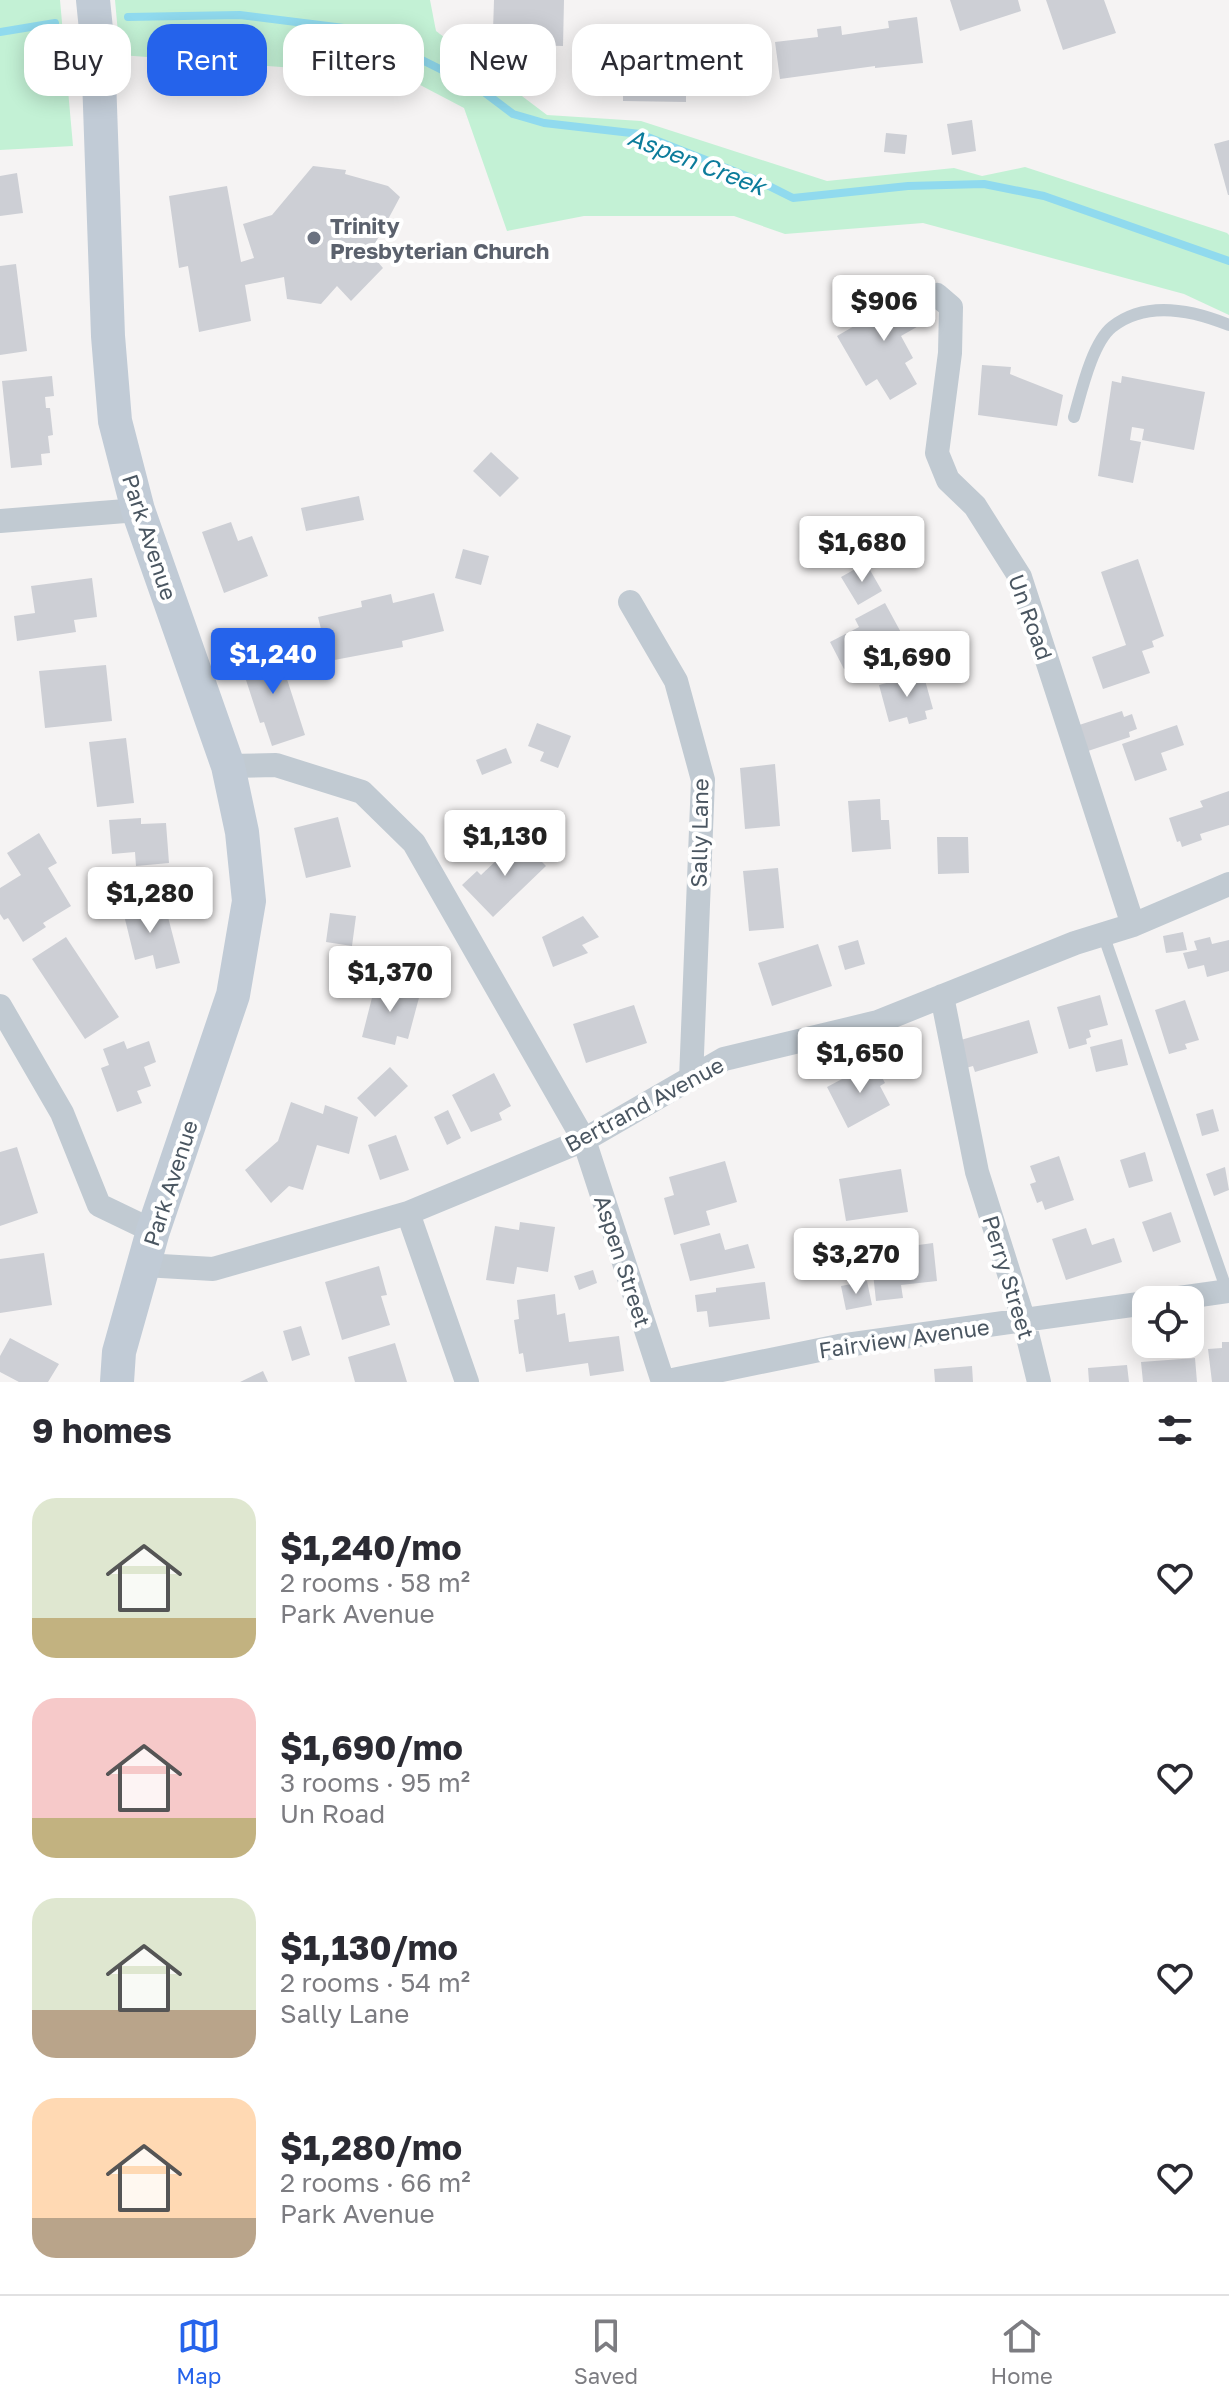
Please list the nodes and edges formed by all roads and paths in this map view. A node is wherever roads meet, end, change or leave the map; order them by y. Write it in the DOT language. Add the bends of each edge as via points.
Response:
graph roads {
  1 [pos="93,0"];
  2 [pos="923,302"];
  3 [pos="1229,325"];
  4 [pos="1074,417"];
  5 [pos="138,510"];
  6 [pos="0,521"];
  7 [pos="630,602"];
  8 [pos="228,766"];
  9 [pos="1229,884"];
  10 [pos="1133,925"];
  11 [pos="1103,934"];
  12 [pos="942,996"];
  13 [pos="0,1006"];
  14 [pos="691,1079"];
  15 [pos="584,1140"];
  16 [pos="408,1213"];
  17 [pos="153,1231"];
  18 [pos="144,1265"];
  19 [pos="1228,1291"];
  20 [pos="1204,1294"];
  21 [pos="1132,1305"];
  22 [pos="1024,1321"];
  23 [pos="117,1382"];
  24 [pos="467,1382"];
  25 [pos="663,1382"];
  26 [pos="1039,1382"];
  1 -- 5 [label="street, Park Avenue" via="115,421"];
  2 -- 10 [label="street, Un Road" via="937,295 951,307 937,453 948,480 975,506 1020,577"];
  3 -- 4 [label="lane" via="1202,314 1150,309 1111,328 1090,362"];
  5 -- 6 [label="street"];
  5 -- 8 [label="street, Park Avenue"];
  7 -- 14 [label="street, Sally Lane" via="676,681 703,780"];
  8 -- 15 [label="street, Aspen Street" via="276,765 362,792 414,843"];
  8 -- 17 [label="street, Park Avenue" via="249,901 233,995"];
  9 -- 10 [label="street, Bertrand Avenue"];
  10 -- 11 [label="street, Bertrand Avenue"];
  11 -- 12 [label="street, Bertrand Avenue"];
  11 -- 19 [label="lane"];
  12 -- 14 [label="street, Bertrand Avenue" via="878,1022 724,1059"];
  12 -- 22 [label="street, Perry Street" via="977,1172"];
  13 -- 17 [label="street" via="62,1113 99,1205"];
  14 -- 15 [label="street, Bertrand Avenue"];
  15 -- 16 [label="street, Bertrand Avenue"];
  15 -- 25 [label="street, Aspen Street"];
  16 -- 18 [label="street, Bertrand Avenue" via="213,1269"];
  16 -- 24 [label="street"];
  17 -- 18 [label="street, Park Avenue"];
  18 -- 23 [label="street, Park Avenue" via="119,1352"];
  19 -- 20 [label="street"];
  21 -- 22 [label="street, Fairview Avenue"];
  22 -- 25 [label="street, Fairview Avenue" via="839,1346"];
  22 -- 26 [label="street, Perry Street"];
}
